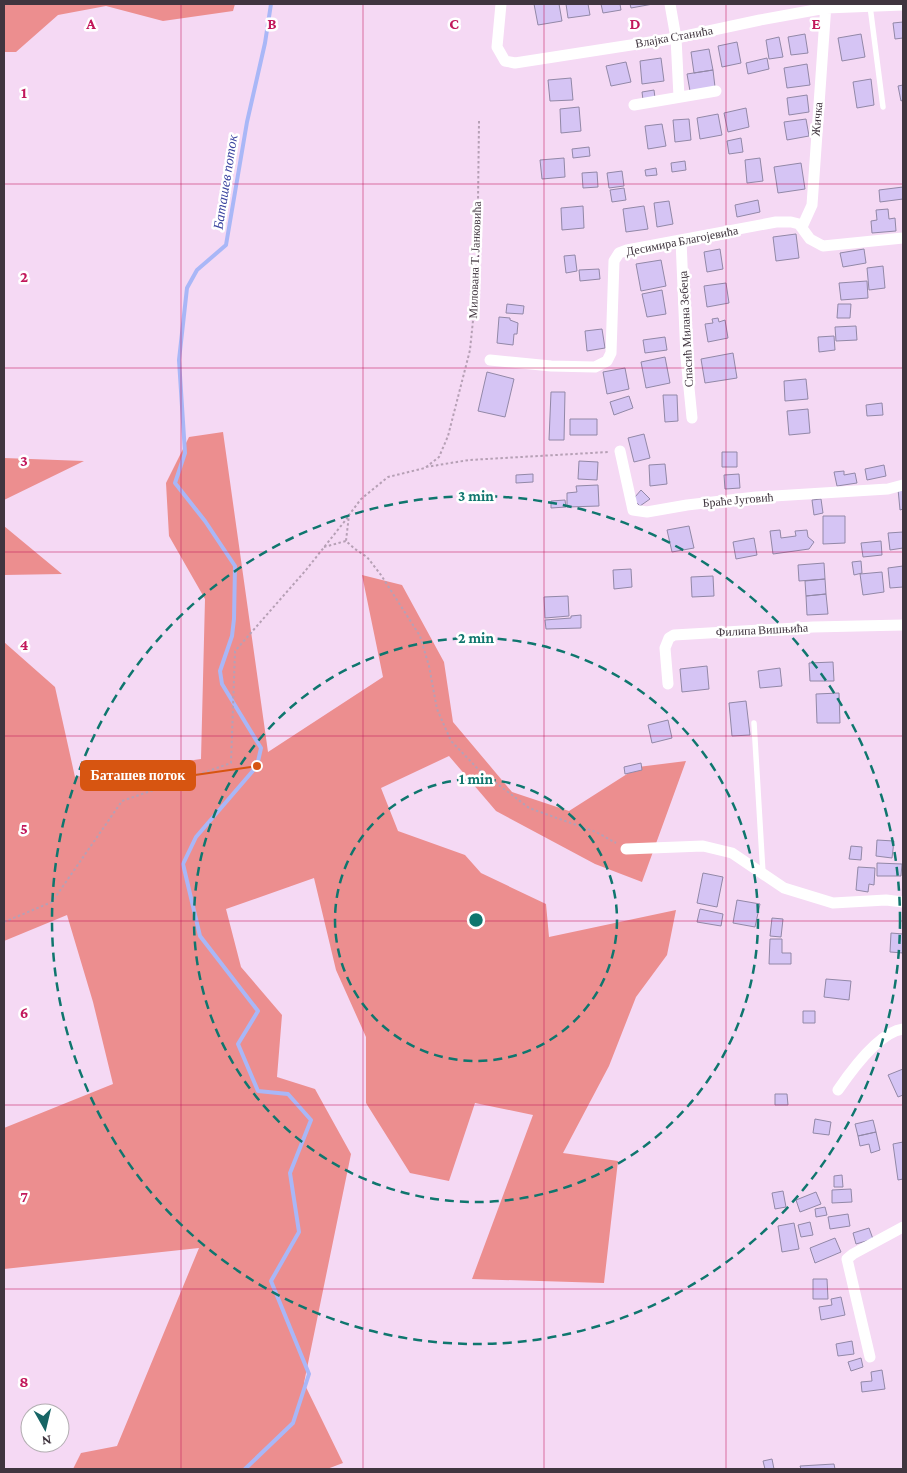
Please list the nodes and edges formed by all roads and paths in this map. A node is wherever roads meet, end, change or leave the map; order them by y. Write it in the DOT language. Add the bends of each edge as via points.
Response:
graph roads {
  1 [pos="501,4"];
  2 [pos="670,4"];
  3 [pos="903,5"];
  4 [pos="826,6"];
  5 [pos="870,6"];
  6 [pos="676,38"];
  7 [pos="716,91"];
  8 [pos="679,97"];
  9 [pos="634,104"];
  10 [pos="883,106"];
  11 [pos="479,121"];
  12 [pos="802,228"];
  13 [pos="903,238"];
  14 [pos="681,240"];
  15 [pos="490,360"];
  16 [pos="692,418"];
  17 [pos="620,451"];
  18 [pos="425,468"];
  19 [pos="903,485"];
  20 [pos="349,515"];
  21 [pos="346,541"];
  22 [pos="323,548"];
  23 [pos="903,624"];
  24 [pos="668,684"];
  25 [pos="754,724"];
  26 [pos="626,849"];
  27 [pos="763,874"];
  28 [pos="903,902"];
  29 [pos="4,922"];
  30 [pos="903,1029"];
  31 [pos="838,1090"];
  32 [pos="903,1227"];
  33 [pos="870,1357"];
  1 -- 6 [label="street, Влајка Станића" via="497,47 505,61 515,63"];
  2 -- 6 [label="street"];
  3 -- 5 [label="street, Влајка Станића"];
  4 -- 5 [label="street, Влајка Станића"];
  4 -- 6 [label="street, Влајка Станића"];
  4 -- 12 [label="street, Жичка" via="812,205"];
  5 -- 10 [label="lane"];
  6 -- 8 [label="street"];
  7 -- 8 [label="street"];
  8 -- 9 [label="street"];
  11 -- 18 [label="path, Милована Т. Јанковића" via="477,281 470,350 448,436 439,456"];
  12 -- 13 [label="street, Десимира Благојевића" via="810,239 823,246"];
  12 -- 14 [label="street, Десимира Благојевића" via="791,222 776,222"];
  14 -- 15 [label="street, Десимира Благојевића" via="626,250 617,256 613,266 611,353 604,364 595,367 551,366"];
  14 -- 16 [label="street, Спасић Милана Зебеца"];
  17 -- 18 [label="path" via="469,460"];
  17 -- 19 [label="street, Браће Југовић" via="633,510 647,512 756,497 888,489"];
  18 -- 20 [label="path" via="388,477 361,499"];
  20 -- 21 [label="path"];
  20 -- 22 [label="path"];
  21 -- 22 [label="path"];
  21 -- 26 [label="path" via="377,569 420,636 437,709 451,741 480,770 528,808 596,832"];
  22 -- 29 [label="path" via="235,651 231,763 122,801 52,902"];
  23 -- 24 [label="street, Филипа Вишњића" via="674,636 669,638 665,648"];
  25 -- 27 [label="lane"];
  26 -- 27 [label="street" via="703,846 732,853"];
  27 -- 28 [label="street" via="784,888 833,903"];
  30 -- 31 [label="street" via="877,1044 855,1066"];
  32 -- 33 [label="street" via="847,1260"];
}
